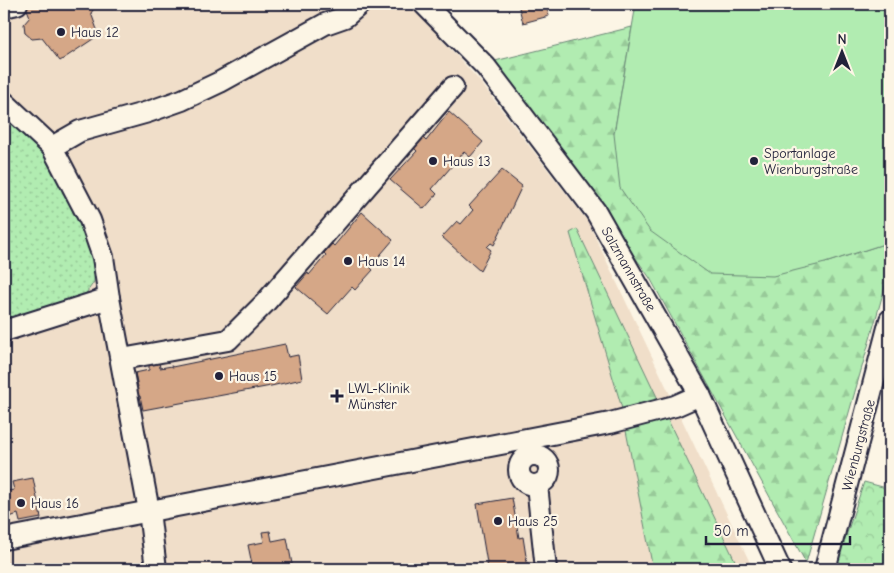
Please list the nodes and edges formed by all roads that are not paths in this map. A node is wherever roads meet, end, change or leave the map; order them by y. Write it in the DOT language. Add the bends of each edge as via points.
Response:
graph roads {
  1 [pos="17,4"];
  2 [pos="360,4"];
  3 [pos="424,4"];
  4 [pos="4,7"];
  5 [pos="342,11"];
  6 [pos="453,87"];
  7 [pos="4,102"];
  8 [pos="52,147"];
  9 [pos="109,298"];
  10 [pos="890,320"];
  11 [pos="4,331"];
  12 [pos="122,359"];
  13 [pos="700,395"];
  14 [pos="531,447"];
  15 [pos="149,511"];
  16 [pos="4,539"];
  17 [pos="156,569"];
  18 [pos="546,569"];
  19 [pos="780,569"];
  20 [pos="825,569"];
  1 -- 4 [label="street"];
  2 -- 5 [label="street"];
  3 -- 13 [label="street, Salzmannstraße" via="486,66 596,212"];
  5 -- 8 [label="street" via="325,24 182,100 80,131"];
  6 -- 12 [label="street" via="371,192 228,340"];
  7 -- 8 [label="street"];
  8 -- 9 [label="street" via="90,220 103,257"];
  9 -- 11 [label="street"];
  9 -- 12 [label="street"];
  10 -- 20 [label="street, Wienburgstraße"];
  12 -- 15 [label="street"];
  13 -- 14 [label="street" via="675,406"];
  13 -- 19 [label="street, Salzmannstraße"];
  14 -- 15 [label="street"];
  14 -- 18 [label="street" via="519,471 523,480 536,485"];
  15 -- 16 [label="street"];
  15 -- 17 [label="street"];
}
